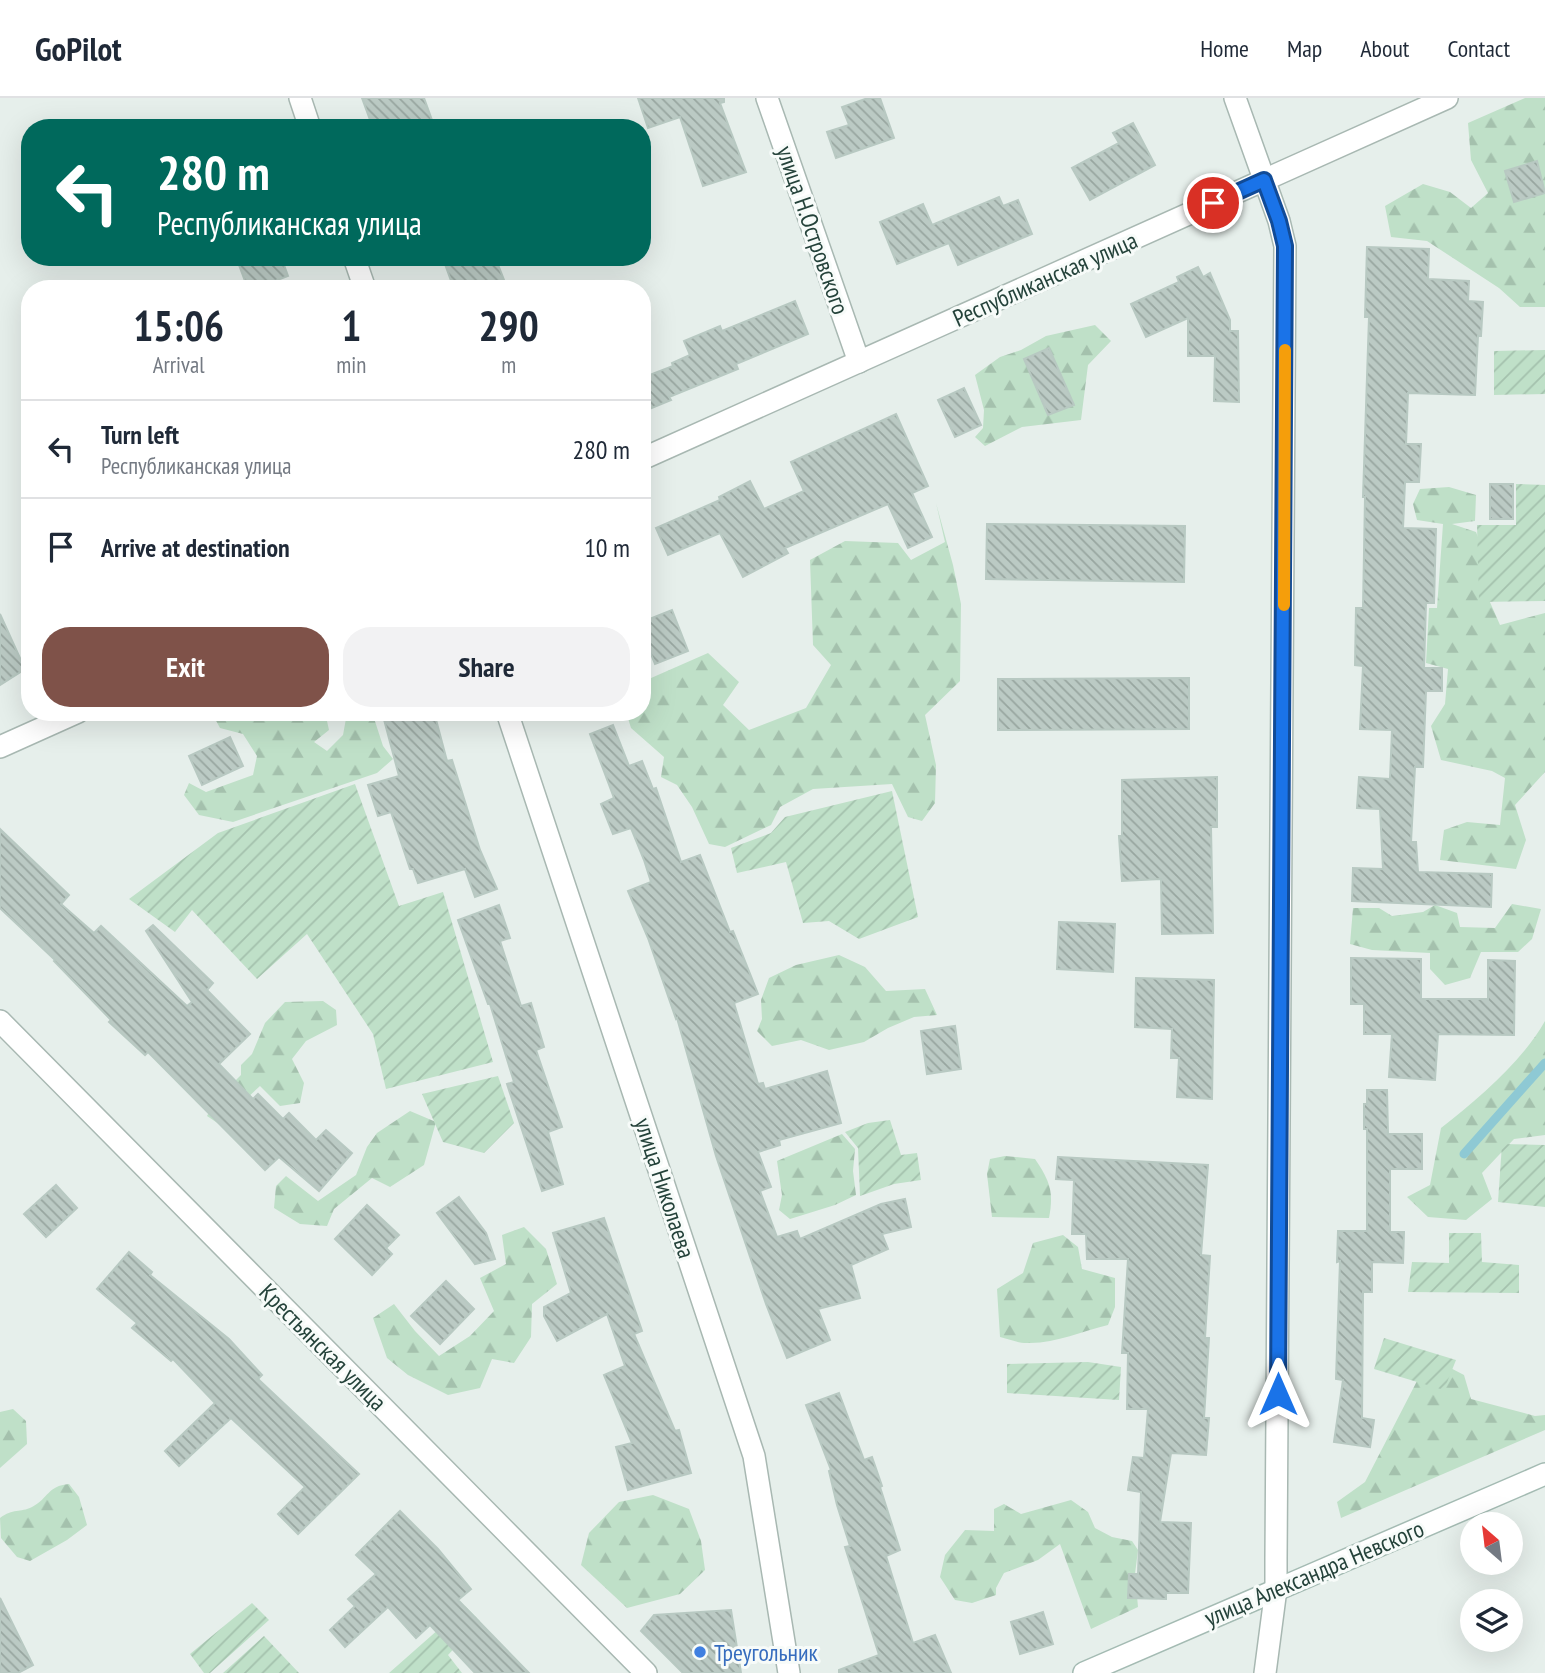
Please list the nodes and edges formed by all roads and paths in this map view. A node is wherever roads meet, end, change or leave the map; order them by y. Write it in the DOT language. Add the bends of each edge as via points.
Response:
graph roads {
  1 [pos="300,98"];
  2 [pos="767,98"];
  3 [pos="1235,98"];
  4 [pos="1447,98"];
  5 [pos="307,119"];
  6 [pos="1264,180"];
  7 [pos="859,362"];
  8 [pos="651,455"];
  9 [pos="58,721"];
  10 [pos="509,721"];
  11 [pos="0,747"];
  12 [pos="0,1021"];
  13 [pos="1545,1474"];
  14 [pos="1276,1589"];
  15 [pos="646,1673"];
  16 [pos="789,1673"];
  17 [pos="1084,1673"];
  18 [pos="1265,1673"];
  1 -- 5 [label="street"];
  2 -- 7 [label="street, улица Н.Островского"];
  3 -- 6 [label="street"];
  4 -- 6 [label="street, Республиканская улица"];
  6 -- 7 [label="street, Республиканская улица"];
  6 -- 14 [label="street" via="1285,246 1286,301"];
  7 -- 8 [label="street, Республиканская улица"];
  9 -- 11 [label="street"];
  10 -- 16 [label="street, улица Николаева" via="754,1456"];
  12 -- 15 [label="street, Крестьянская улица"];
  13 -- 14 [label="street, улица Александра Невского"];
  14 -- 17 [label="street, улица Александра Невского"];
  14 -- 18 [label="street"];
}
